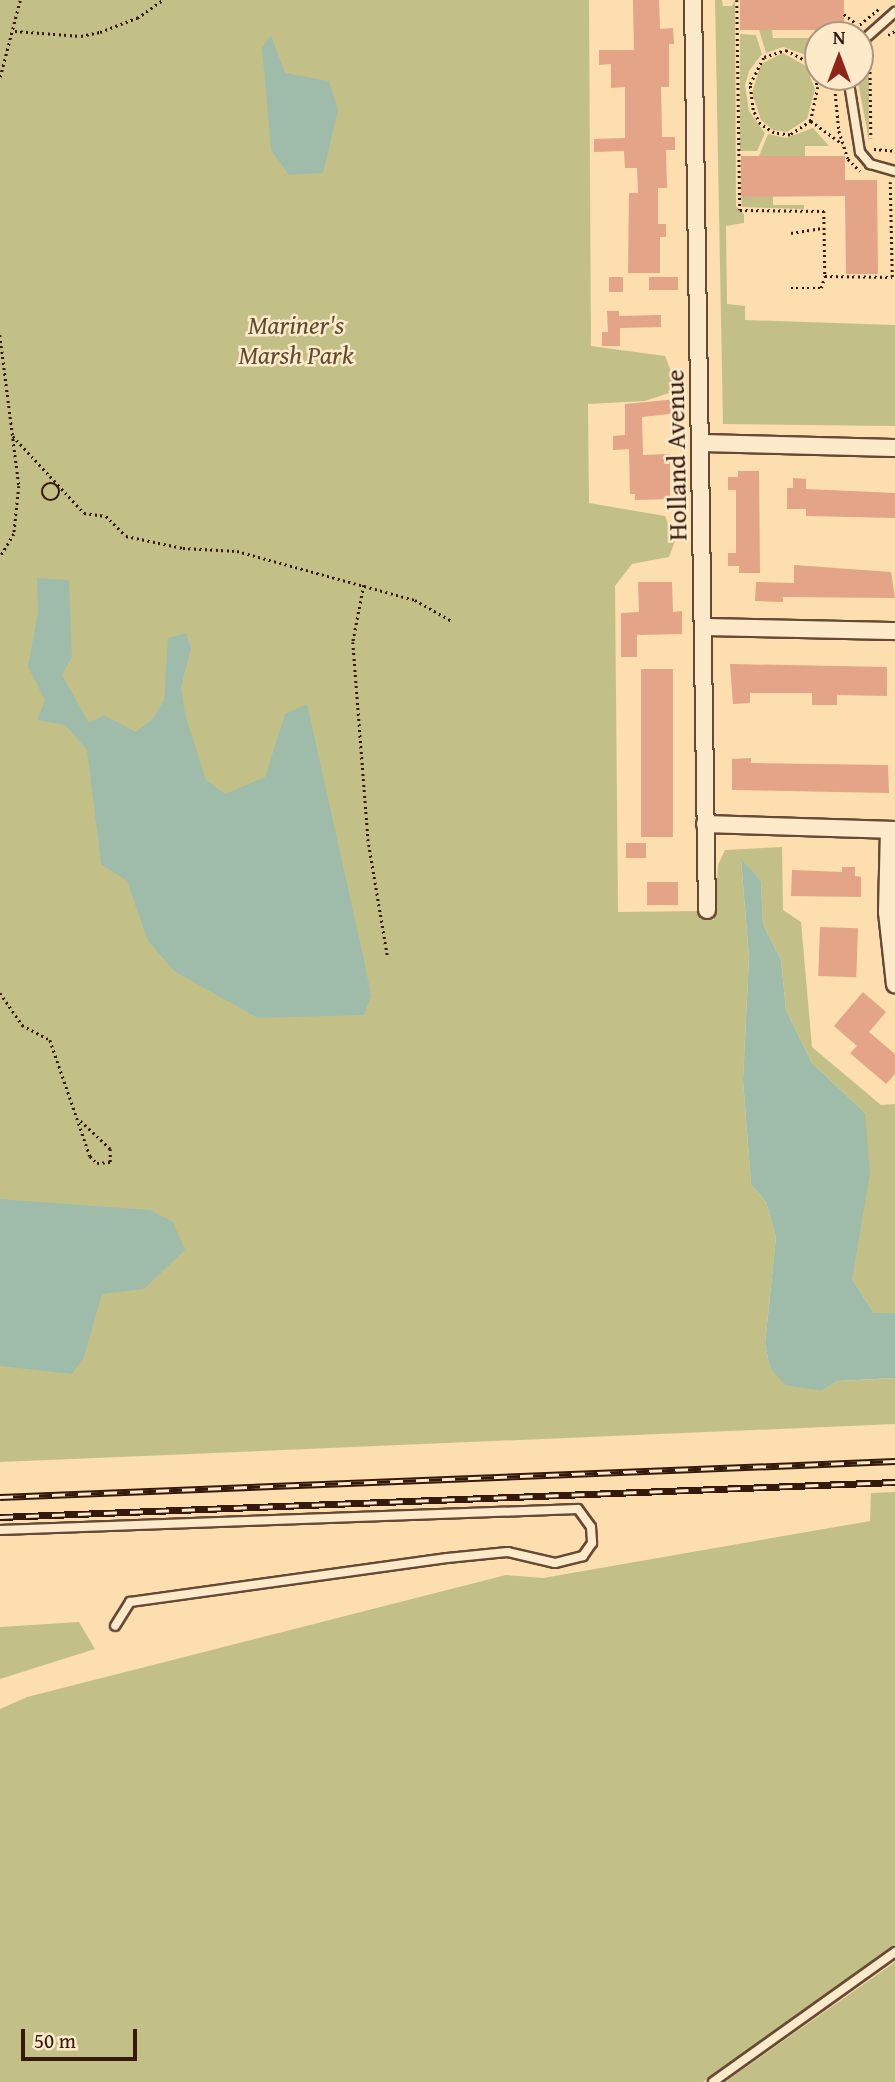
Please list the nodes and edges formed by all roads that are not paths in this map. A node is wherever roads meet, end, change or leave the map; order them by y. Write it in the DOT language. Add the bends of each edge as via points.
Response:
graph roads {
  1 [pos="693,0"];
  2 [pos="895,12"];
  3 [pos="874,31"];
  4 [pos="850,91"];
  5 [pos="895,171"];
  6 [pos="701,443"];
  7 [pos="895,448"];
  8 [pos="703,626"];
  9 [pos="895,631"];
  10 [pos="705,824"];
  11 [pos="892,830"];
  12 [pos="707,910"];
  13 [pos="892,923"];
  14 [pos="895,985"];
  15 [pos="0,1530"];
  16 [pos="115,1626"];
  17 [pos="895,1952"];
  18 [pos="713,2082"];
  1 -- 6 [label="street, Holland Avenue"];
  2 -- 3 [label="lane"];
  4 -- 5 [label="lane" via="860,152 870,164"];
  6 -- 7 [label="street"];
  6 -- 8 [label="street, Holland Avenue"];
  8 -- 9 [label="street"];
  8 -- 10 [label="street, Holland Avenue"];
  10 -- 11 [label="street"];
  10 -- 12 [label="street, Holland Avenue"];
  11 -- 13 [label="street"];
  13 -- 14 [label="street"];
  15 -- 16 [label="lane" via="578,1509 591,1527 592,1543 583,1556 555,1563 508,1552 484,1554 130,1602"];
  17 -- 18 [label="lane"];
}
